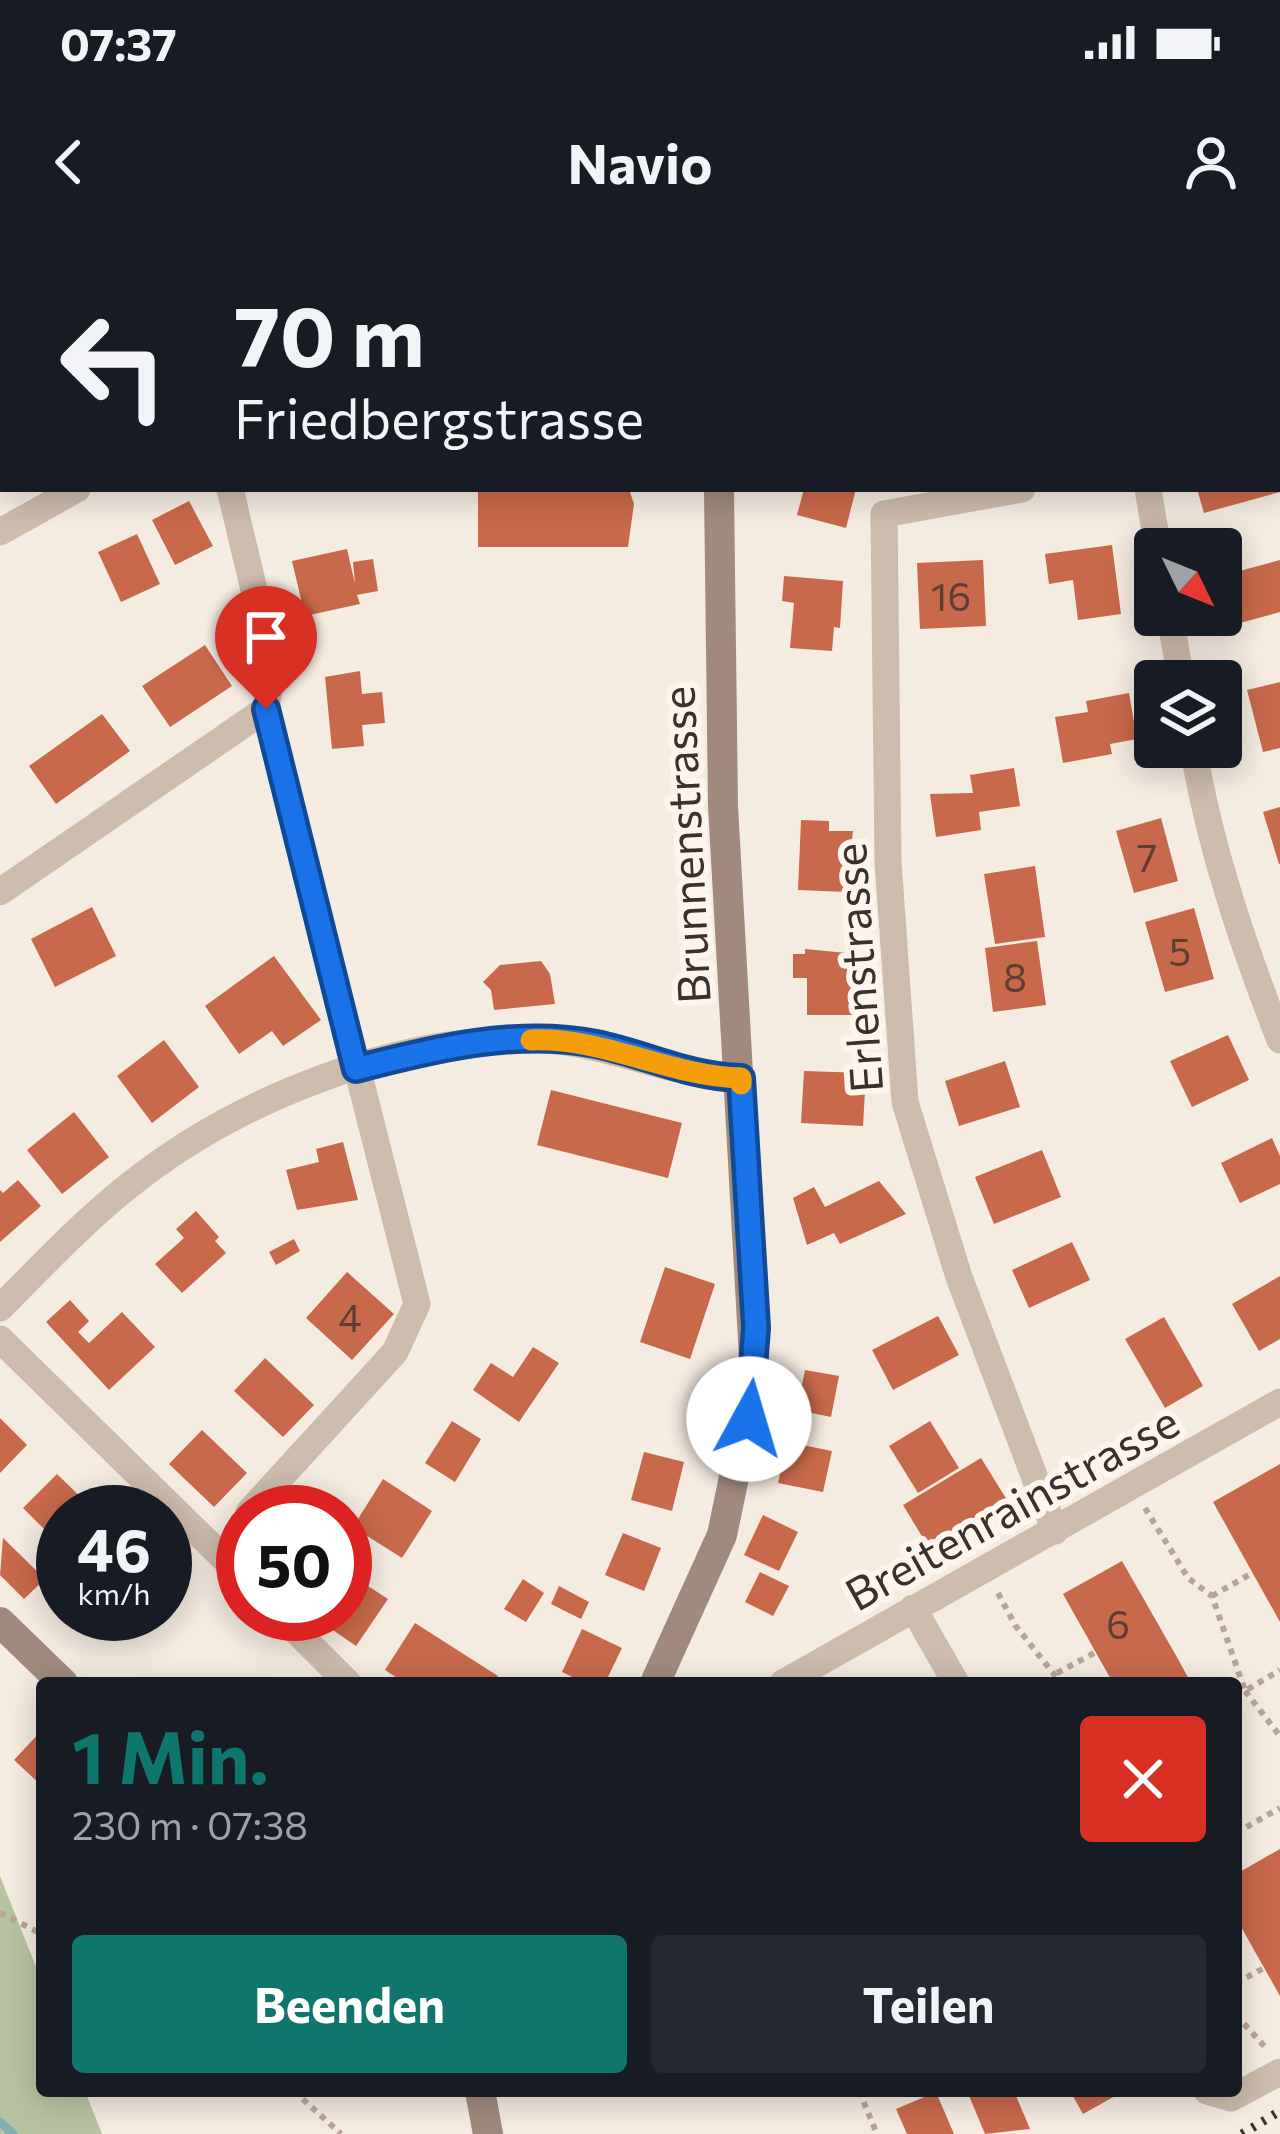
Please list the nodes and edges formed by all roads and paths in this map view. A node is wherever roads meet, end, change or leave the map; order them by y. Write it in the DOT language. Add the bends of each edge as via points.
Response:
graph roads {
  1 [pos="72,492"];
  2 [pos="231,492"];
  3 [pos="719,492"];
  4 [pos="1005,492"];
  5 [pos="1148,492"];
  6 [pos="1154,528"];
  7 [pos="0,532"];
  8 [pos="266,709"];
  9 [pos="1196,768"];
  10 [pos="0,892"];
  11 [pos="1280,1040"];
  12 [pos="356,1069"];
  13 [pos="741,1078"];
  14 [pos="0,1308"];
  15 [pos="0,1339"];
  16 [pos="1280,1402"];
  17 [pos="273,1485"];
  18 [pos="1143,1505"];
  19 [pos="1055,1531"];
  20 [pos="215,1549"];
  21 [pos="1252,1573"];
  22 [pos="996,1589"];
  23 [pos="1213,1596"];
  24 [pos="914,1608"];
  25 [pos="0,1622"];
  26 [pos="306,1641"];
  27 [pos="1096,1652"];
  28 [pos="1280,1670"];
  29 [pos="1057,1673"];
  30 [pos="57,1677"];
  31 [pos="342,1677"];
  32 [pos="663,1677"];
  33 [pos="793,1677"];
  34 [pos="953,1677"];
  35 [pos="1059,1677"];
  36 [pos="1241,1677"];
  37 [pos="1242,1681"];
  38 [pos="1245,1690"];
  39 [pos="1280,1736"];
  40 [pos="1280,1808"];
  41 [pos="1242,1830"];
  42 [pos="0,1913"];
  43 [pos="36,1931"];
  44 [pos="1264,1968"];
  45 [pos="1242,1981"];
  46 [pos="1242,2021"];
  47 [pos="1280,2062"];
  48 [pos="1280,2072"];
  49 [pos="1242,2092"];
  50 [pos="301,2097"];
  51 [pos="481,2097"];
  52 [pos="862,2097"];
  53 [pos="341,2134"];
  54 [pos="488,2134"];
  55 [pos="877,2134"];
  1 -- 7 [label="street"];
  2 -- 8 [label="street" via="272,665"];
  3 -- 13 [label="main road, Brunnenstrasse" via="723,806"];
  4 -- 19 [label="street, Erlenstrasse" via="884,514 888,861 905,1102 958,1277"];
  5 -- 6 [label="street"];
  8 -- 10 [label="street"];
  8 -- 12 [label="street"];
  9 -- 11 [label="street" via="1246,953"];
  12 -- 13 [label="street" via="424,1051 538,1039"];
  12 -- 14 [label="street" via="260,1106 158,1165"];
  12 -- 17 [label="street" via="416,1283 414,1319 395,1352"];
  13 -- 32 [label="main road, Brunnenstrasse" via="755,1376 722,1535"];
  15 -- 20 [label="street"];
  16 -- 19 [label="street, Breitenrainstrasse"];
  18 -- 23 [label="path" via="1188,1578"];
  19 -- 24 [label="street, Breitenrainstrasse"];
  21 -- 23 [label="path"];
  22 -- 29 [label="path"];
  23 -- 36 [label="path"];
  24 -- 33 [label="street, Breitenrainstrasse"];
  24 -- 34 [label="street"];
  25 -- 30 [label="main road"];
  26 -- 31 [label="street"];
  27 -- 29 [label="path"];
  28 -- 38 [label="path"];
  29 -- 35 [label="path"];
  37 -- 38 [label="path"];
  38 -- 39 [label="path"];
  40 -- 41 [label="path"];
  42 -- 43 [label="path"];
  44 -- 45 [label="path"];
  46 -- 47 [label="path"];
  48 -- 49 [label="street"];
  50 -- 53 [label="path"];
  51 -- 54 [label="main road"];
  52 -- 55 [label="path"];
}
